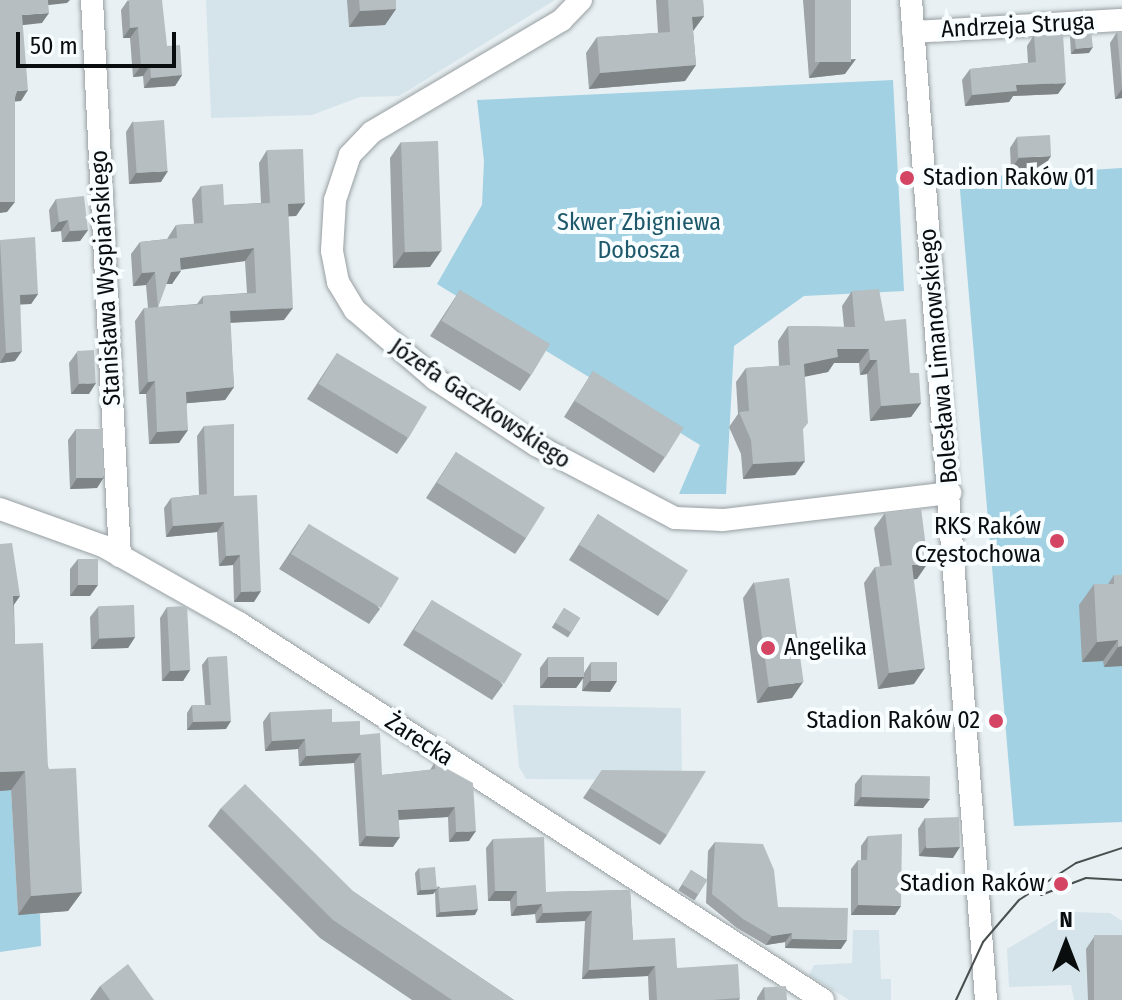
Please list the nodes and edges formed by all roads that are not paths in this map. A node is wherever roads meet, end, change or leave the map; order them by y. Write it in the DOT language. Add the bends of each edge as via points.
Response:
graph roads {
  1 [pos="92,0"];
  2 [pos="581,0"];
  3 [pos="911,0"];
  4 [pos="1122,20"];
  5 [pos="913,32"];
  6 [pos="950,493"];
  7 [pos="0,509"];
  8 [pos="120,556"];
  9 [pos="823,1000"];
  10 [pos="986,1000"];
  1 -- 8 [label="street, Stanisława Wyspiańskiego"];
  2 -- 6 [label="street, Józefa Gaczkowskiego" via="562,20 372,132 350,155 335,200 332,251 338,282 355,310 383,340 473,404 602,484 675,518 723,520"];
  3 -- 5 [label="street, Bolesława Limanowskiego"];
  4 -- 5 [label="street, Andrzeja Struga"];
  5 -- 6 [label="street, Bolesława Limanowskiego"];
  6 -- 10 [label="street, Bolesława Limanowskiego"];
  7 -- 8 [label="street, Żarecka"];
  8 -- 9 [label="street, Żarecka" via="239,623"];
}
